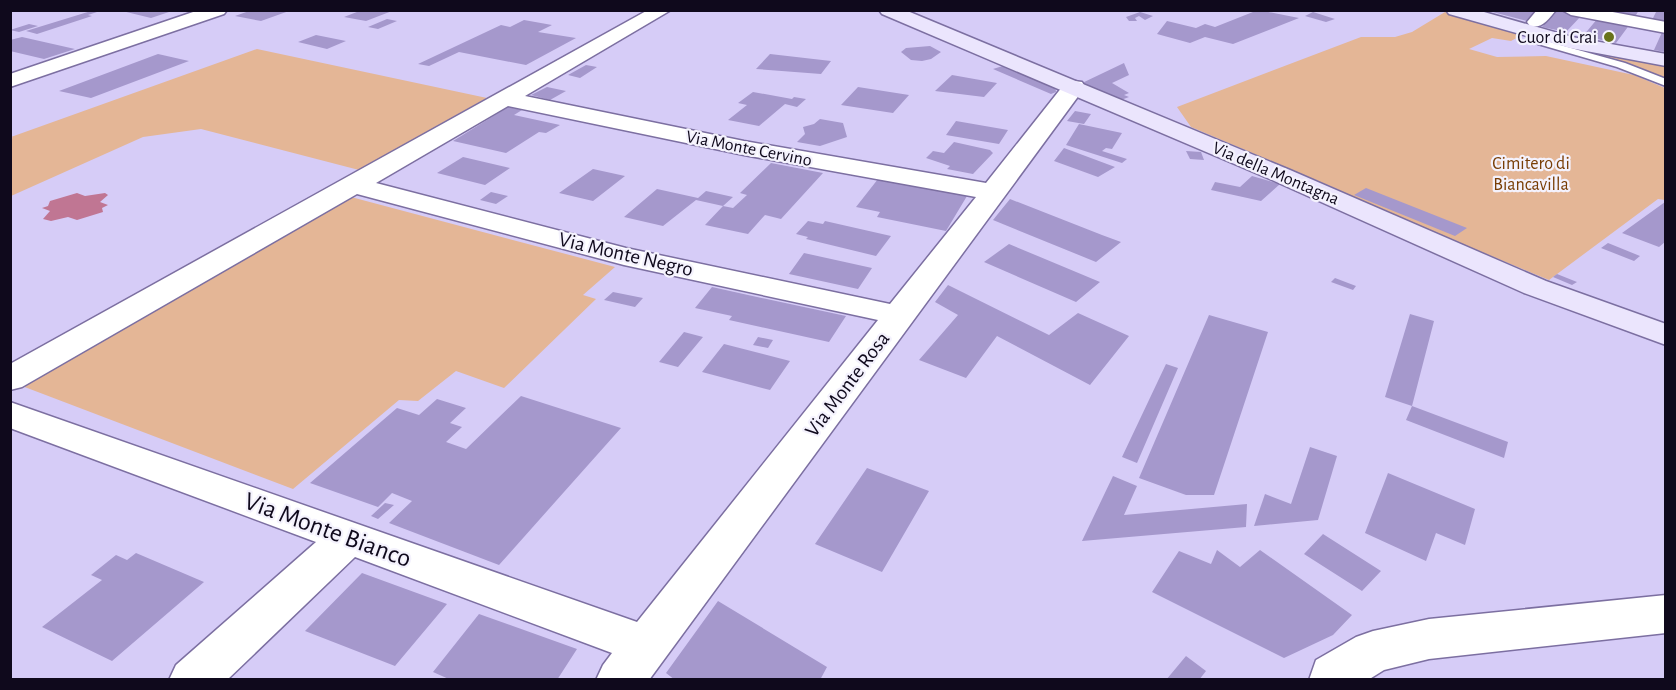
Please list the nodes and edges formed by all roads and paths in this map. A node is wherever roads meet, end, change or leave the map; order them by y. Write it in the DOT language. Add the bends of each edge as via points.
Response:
graph roads {
  1 [pos="218,10"];
  2 [pos="662,10"];
  3 [pos="888,10"];
  4 [pos="1455,10"];
  5 [pos="1571,10"];
  6 [pos="1593,12"];
  7 [pos="1646,17"];
  8 [pos="1542,23"];
  9 [pos="1665,28"];
  10 [pos="1575,36"];
  11 [pos="1640,55"];
  12 [pos="1665,60"];
  13 [pos="10,81"];
  14 [pos="1665,83"];
  15 [pos="1074,87"];
  16 [pos="506,99"];
  17 [pos="354,185"];
  18 [pos="993,192"];
  19 [pos="899,315"];
  20 [pos="1665,335"];
  21 [pos="10,379"];
  22 [pos="10,414"];
  23 [pos="349,537"];
  24 [pos="1665,614"];
  25 [pos="646,645"];
  26 [pos="193,680"];
  27 [pos="620,680"];
  28 [pos="1333,680"];
  1 -- 13 [label="street"];
  2 -- 16 [label="street"];
  3 -- 15 [label="street, Via della Montagna"];
  4 -- 8 [label="street"];
  5 -- 6 [label="street"];
  6 -- 7 [label="street"];
  6 -- 10 [label="street"];
  7 -- 9 [label="street"];
  7 -- 11 [label="street" via="1650,34"];
  8 -- 11 [label="street"];
  8 -- 14 [label="lane" via="1542,42 1622,65"];
  11 -- 12 [label="street"];
  15 -- 18 [label="street, Via Monte Rosa"];
  15 -- 20 [label="street, Via della Montagna" via="1534,287"];
  16 -- 17 [label="street"];
  16 -- 18 [label="street, Via Monte Cervino" via="744,148"];
  17 -- 19 [label="street, Via Monte Negro" via="624,256"];
  17 -- 21 [label="street"];
  18 -- 19 [label="street, Via Monte Rosa"];
  19 -- 25 [label="street, Via Monte Rosa"];
  22 -- 23 [label="street, Via Monte Bianco"];
  23 -- 25 [label="street, Via Monte Bianco"];
  23 -- 26 [label="street"];
  24 -- 28 [label="street" via="1429,639 1373,652 1333,675"];
  25 -- 27 [label="street, Via Monte Rosa"];
}
